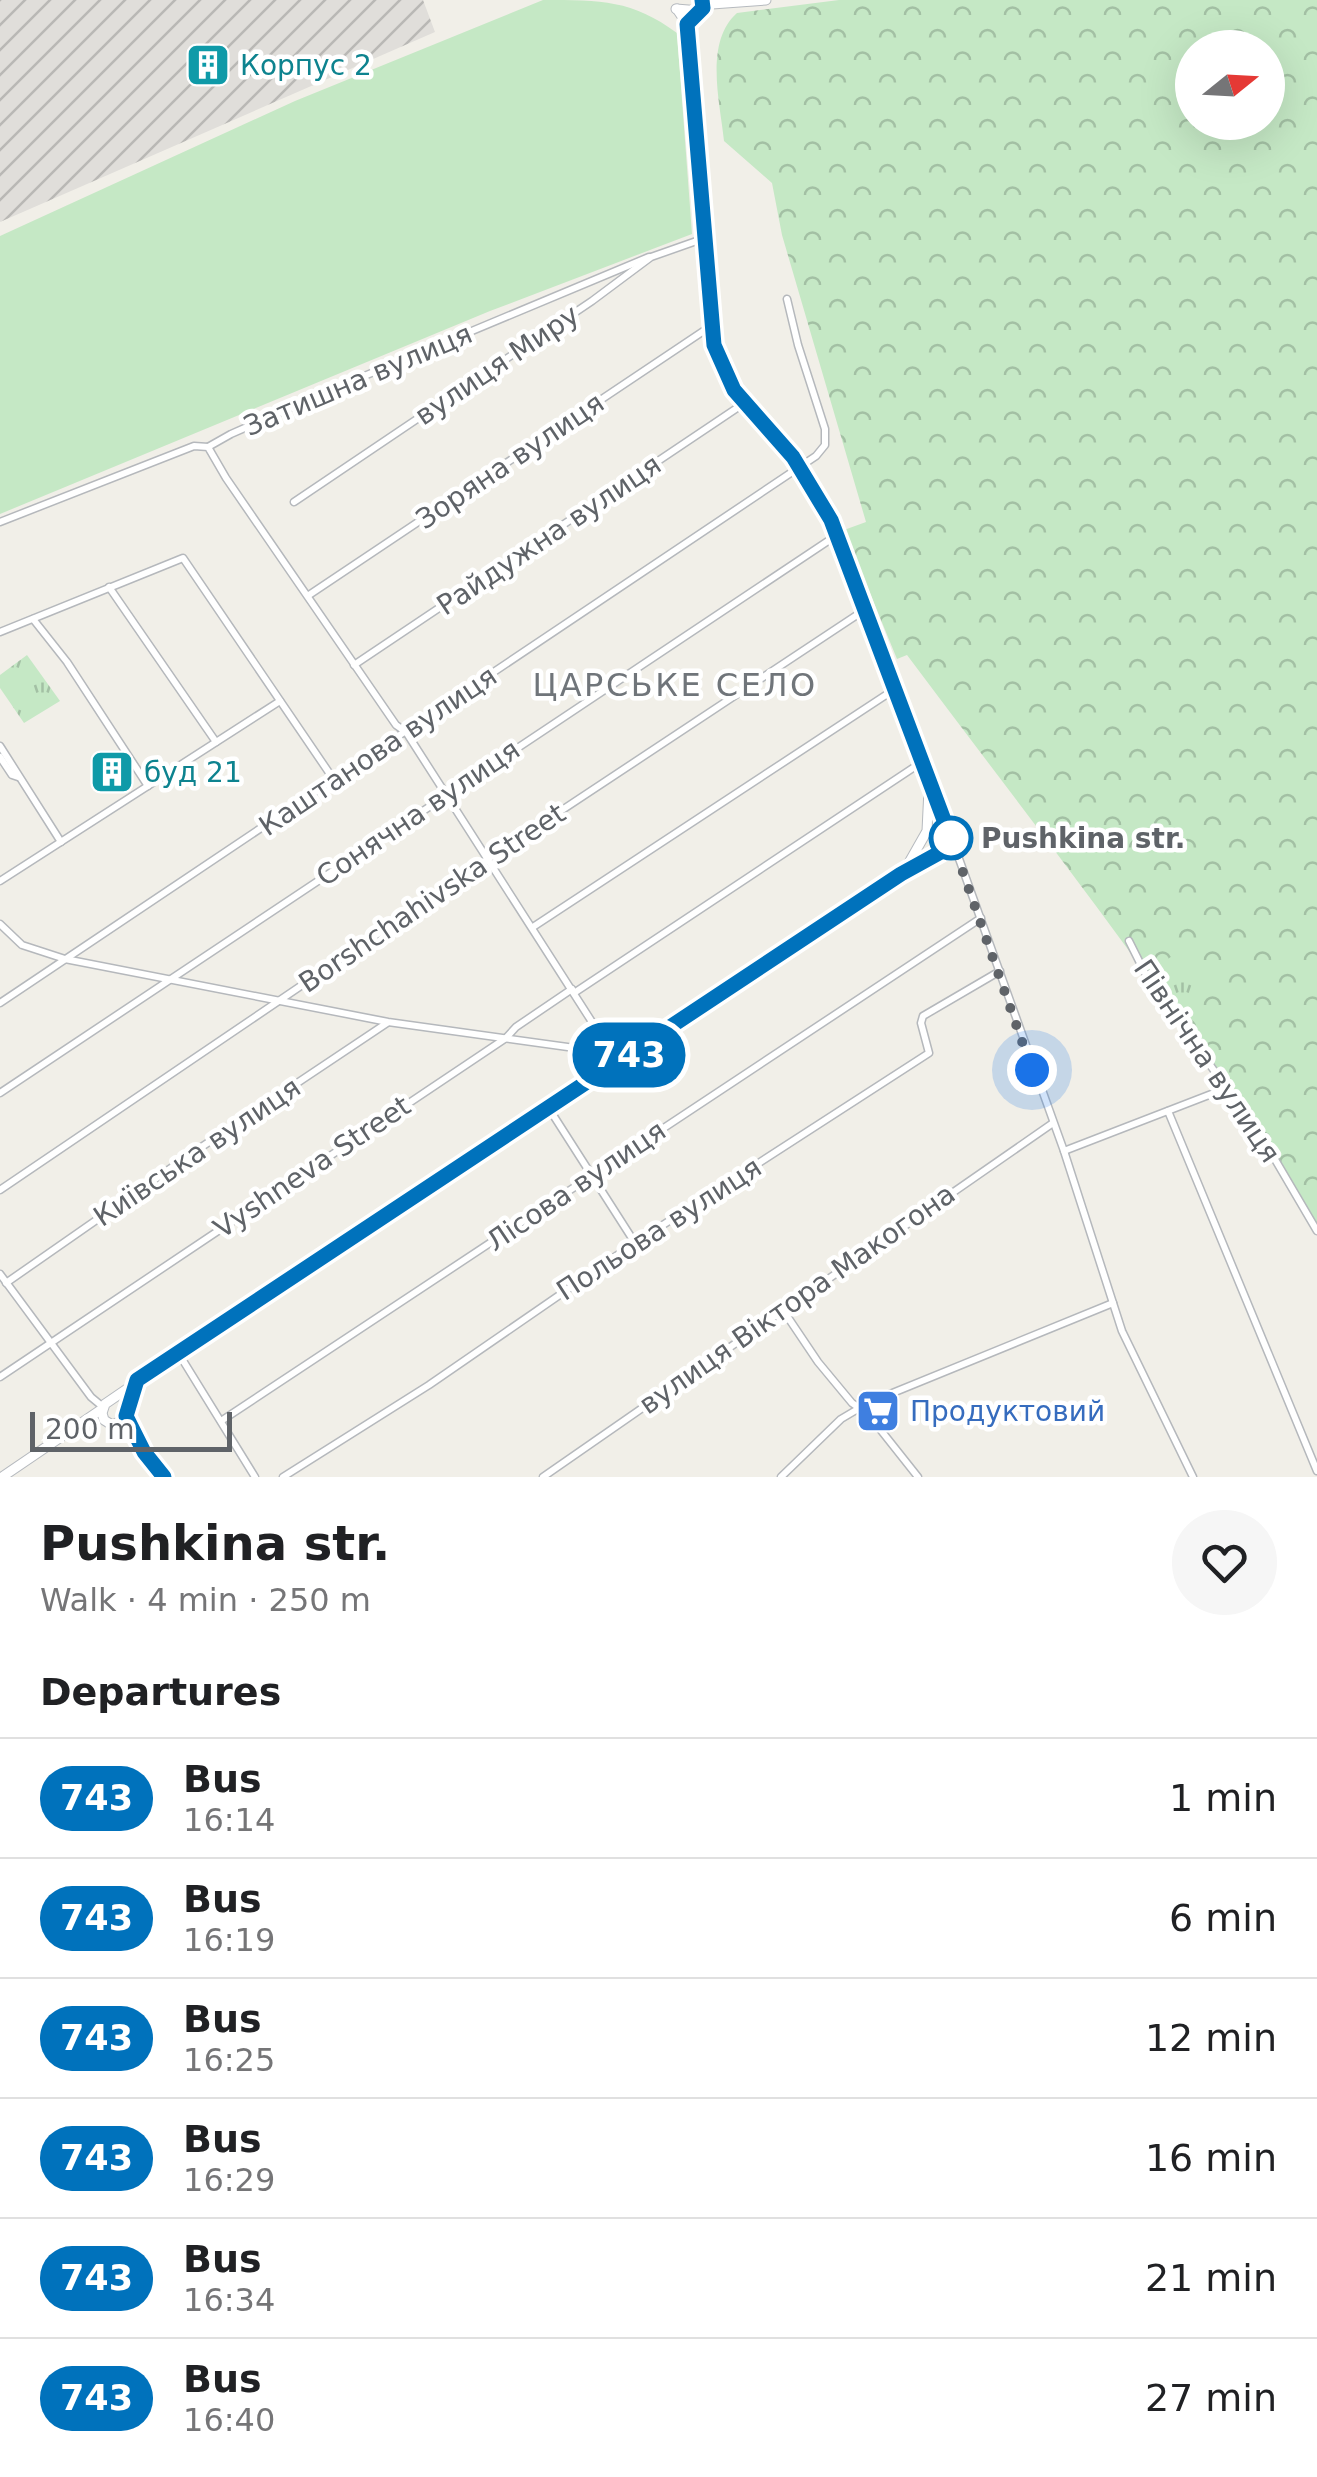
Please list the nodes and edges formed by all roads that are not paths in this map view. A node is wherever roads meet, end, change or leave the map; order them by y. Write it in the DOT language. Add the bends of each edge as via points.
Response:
graph roads {
  1 [pos="664,0"];
  2 [pos="766,0"];
  3 [pos="703,5"];
  4 [pos="675,6"];
  5 [pos="687,24"];
  6 [pos="704,238"];
  7 [pos="650,257"];
  8 [pos="787,299"];
  9 [pos="711,326"];
  10 [pos="743,404"];
  11 [pos="208,447"];
  12 [pos="801,468"];
  13 [pos="294,502"];
  14 [pos="0,522"];
  15 [pos="837,535"];
  16 [pos="109,587"];
  17 [pos="308,596"];
  18 [pos="866,608"];
  19 [pos="32,618"];
  20 [pos="0,632"];
  21 [pos="354,665"];
  22 [pos="895,689"];
  23 [pos="280,701"];
  24 [pos="406,732"];
  25 [pos="216,742"];
  26 [pos="0,746"];
  27 [pos="0,757"];
  28 [pos="922,762"];
  29 [pos="19,777"];
  30 [pos="334,780"];
  31 [pos="930,782"];
  32 [pos="148,786"];
  33 [pos="446,794"];
  34 [pos="926,833"];
  35 [pos="950,834"];
  36 [pos="60,842"];
  37 [pos="939,854"];
  38 [pos="488,859"];
  39 [pos="963,870"];
  40 [pos="901,874"];
  41 [pos="0,882"];
  42 [pos="981,918"];
  43 [pos="0,924"];
  44 [pos="533,927"];
  45 [pos="1129,941"];
  46 [pos="65,959"];
  47 [pos="1000,972"];
  48 [pos="170,980"];
  49 [pos="573,991"];
  50 [pos="278,1001"];
  51 [pos="0,1003"];
  52 [pos="388,1022"];
  53 [pos="506,1038"];
  54 [pos="615,1058"];
  55 [pos="1227,1088"];
  56 [pos="0,1093"];
  57 [pos="548,1107"];
  58 [pos="1168,1112"];
  59 [pos="1052,1123"];
  60 [pos="1064,1151"];
  61 [pos="591,1174"];
  62 [pos="0,1190"];
  63 [pos="1317,1231"];
  64 [pos="635,1243"];
  65 [pos="0,1274"];
  66 [pos="6,1282"];
  67 [pos="1113,1304"];
  68 [pos="783,1310"];
  69 [pos="51,1344"];
  70 [pos="178,1353"];
  71 [pos="0,1377"];
  72 [pos="137,1380"];
  73 [pos="104,1406"];
  74 [pos="859,1407"];
  75 [pos="126,1415"];
  76 [pos="222,1421"];
  77 [pos="111,1425"];
  78 [pos="76,1426"];
  79 [pos="144,1452"];
  80 [pos="1317,1471"];
  81 [pos="2,1477"];
  82 [pos="164,1477"];
  83 [pos="255,1477"];
  84 [pos="284,1477"];
  85 [pos="543,1477"];
  86 [pos="781,1477"];
  87 [pos="918,1477"];
  88 [pos="1193,1477"];
  1 -- 4 [label="main road"];
  2 -- 3 [label="main road"];
  3 -- 4 [label="main road"];
  3 -- 5 [label="main road"];
  4 -- 5 [label="main road"];
  5 -- 6 [label="main road"];
  6 -- 7 [label="street, вулиця Миру"];
  6 -- 9 [label="main road"];
  7 -- 11 [label="street, Затишна вулиця"];
  7 -- 13 [label="street, вулиця Миру"];
  8 -- 12 [label="street, Каштанова вулиця" via="826,438"];
  9 -- 10 [label="main road" via="720,362"];
  9 -- 17 [label="street, Зоряна вулиця"];
  10 -- 12 [label="main road"];
  10 -- 21 [label="street, Райдужна вулиця"];
  11 -- 14 [label="street, Затишна вулиця" via="194,446"];
  11 -- 17 [label="street"];
  12 -- 15 [label="main road"];
  12 -- 24 [label="street, Каштанова вулиця"];
  15 -- 18 [label="main road"];
  15 -- 33 [label="street, Сонячна вулиця"];
  16 -- 19 [label="street"];
  16 -- 23 [label="street" via="183,558"];
  16 -- 25 [label="street"];
  17 -- 21 [label="street"];
  18 -- 22 [label="main road"];
  18 -- 38 [label="street, Borshchahivska Street"];
  19 -- 20 [label="street"];
  19 -- 32 [label="street"];
  21 -- 24 [label="street"];
  22 -- 28 [label="main road"];
  22 -- 44 [label="street"];
  23 -- 25 [label="street"];
  23 -- 30 [label="street"];
  24 -- 30 [label="street, Каштанова вулиця"];
  24 -- 33 [label="street"];
  25 -- 32 [label="street"];
  26 -- 29 [label="street"];
  27 -- 29 [label="street"];
  28 -- 31 [label="main road"];
  28 -- 49 [label="street, Vyshneva Street"];
  29 -- 36 [label="street"];
  30 -- 46 [label="street, Каштанова вулиця"];
  31 -- 34 [label="main road"];
  31 -- 35 [label="main road"];
  32 -- 36 [label="street"];
  33 -- 38 [label="street"];
  33 -- 48 [label="street, Сонячна вулиця"];
  34 -- 35 [label="main road" via="938,826"];
  34 -- 37 [label="main road" via="926,848"];
  34 -- 40 [label="main road"];
  35 -- 37 [label="main road" via="950,847"];
  35 -- 39 [label="street"];
  36 -- 41 [label="street"];
  37 -- 39 [label="street"];
  37 -- 40 [label="main road"];
  38 -- 44 [label="street"];
  38 -- 50 [label="street, Borshchahivska Street"];
  39 -- 42 [label="street"];
  40 -- 54 [label="main road"];
  42 -- 47 [label="street"];
  42 -- 61 [label="street, Лісова вулиця"];
  43 -- 46 [label="street" via="22,945"];
  44 -- 49 [label="street"];
  45 -- 55 [label="street, Північна вулиця"];
  46 -- 48 [label="street"];
  46 -- 51 [label="street, Каштанова вулиця"];
  47 -- 59 [label="street"];
  47 -- 64 [label="street, Польова вулиця" via="927,1011 921,1023 929,1053"];
  48 -- 50 [label="street"];
  48 -- 56 [label="street, Сонячна вулиця"];
  49 -- 53 [label="street, Vyshneva Street"];
  49 -- 54 [label="street"];
  50 -- 52 [label="street"];
  50 -- 62 [label="street, Borshchahivska Street"];
  52 -- 53 [label="street"];
  52 -- 66 [label="street, Київська вулиця"];
  53 -- 54 [label="street"];
  53 -- 69 [label="street, Vyshneva Street"];
  54 -- 57 [label="main road"];
  55 -- 58 [label="street"];
  55 -- 63 [label="street, Північна вулиця"];
  57 -- 61 [label="street"];
  57 -- 70 [label="main road"];
  58 -- 60 [label="street"];
  58 -- 80 [label="street"];
  59 -- 60 [label="street"];
  59 -- 68 [label="street, вулиця Віктора Макогона"];
  60 -- 67 [label="street"];
  61 -- 64 [label="street"];
  61 -- 76 [label="street, Лісова вулиця"];
  64 -- 84 [label="street, Польова вулиця"];
  65 -- 66 [label="street"];
  66 -- 69 [label="street"];
  67 -- 74 [label="street"];
  67 -- 88 [label="street"];
  68 -- 74 [label="street"];
  68 -- 85 [label="street, вулиця Віктора Макогона"];
  69 -- 71 [label="street, Vyshneva Street"];
  69 -- 73 [label="street"];
  70 -- 72 [label="main road"];
  70 -- 76 [label="street"];
  72 -- 73 [label="main road"];
  72 -- 75 [label="main road"];
  73 -- 75 [label="main road" via="119,1402"];
  73 -- 77 [label="main road"];
  73 -- 78 [label="main road"];
  74 -- 86 [label="street"];
  74 -- 87 [label="street"];
  75 -- 77 [label="main road"];
  75 -- 79 [label="main road"];
  76 -- 83 [label="street"];
  77 -- 78 [label="main road"];
  77 -- 79 [label="main road"];
  78 -- 81 [label="main road"];
  79 -- 82 [label="main road"];
}
